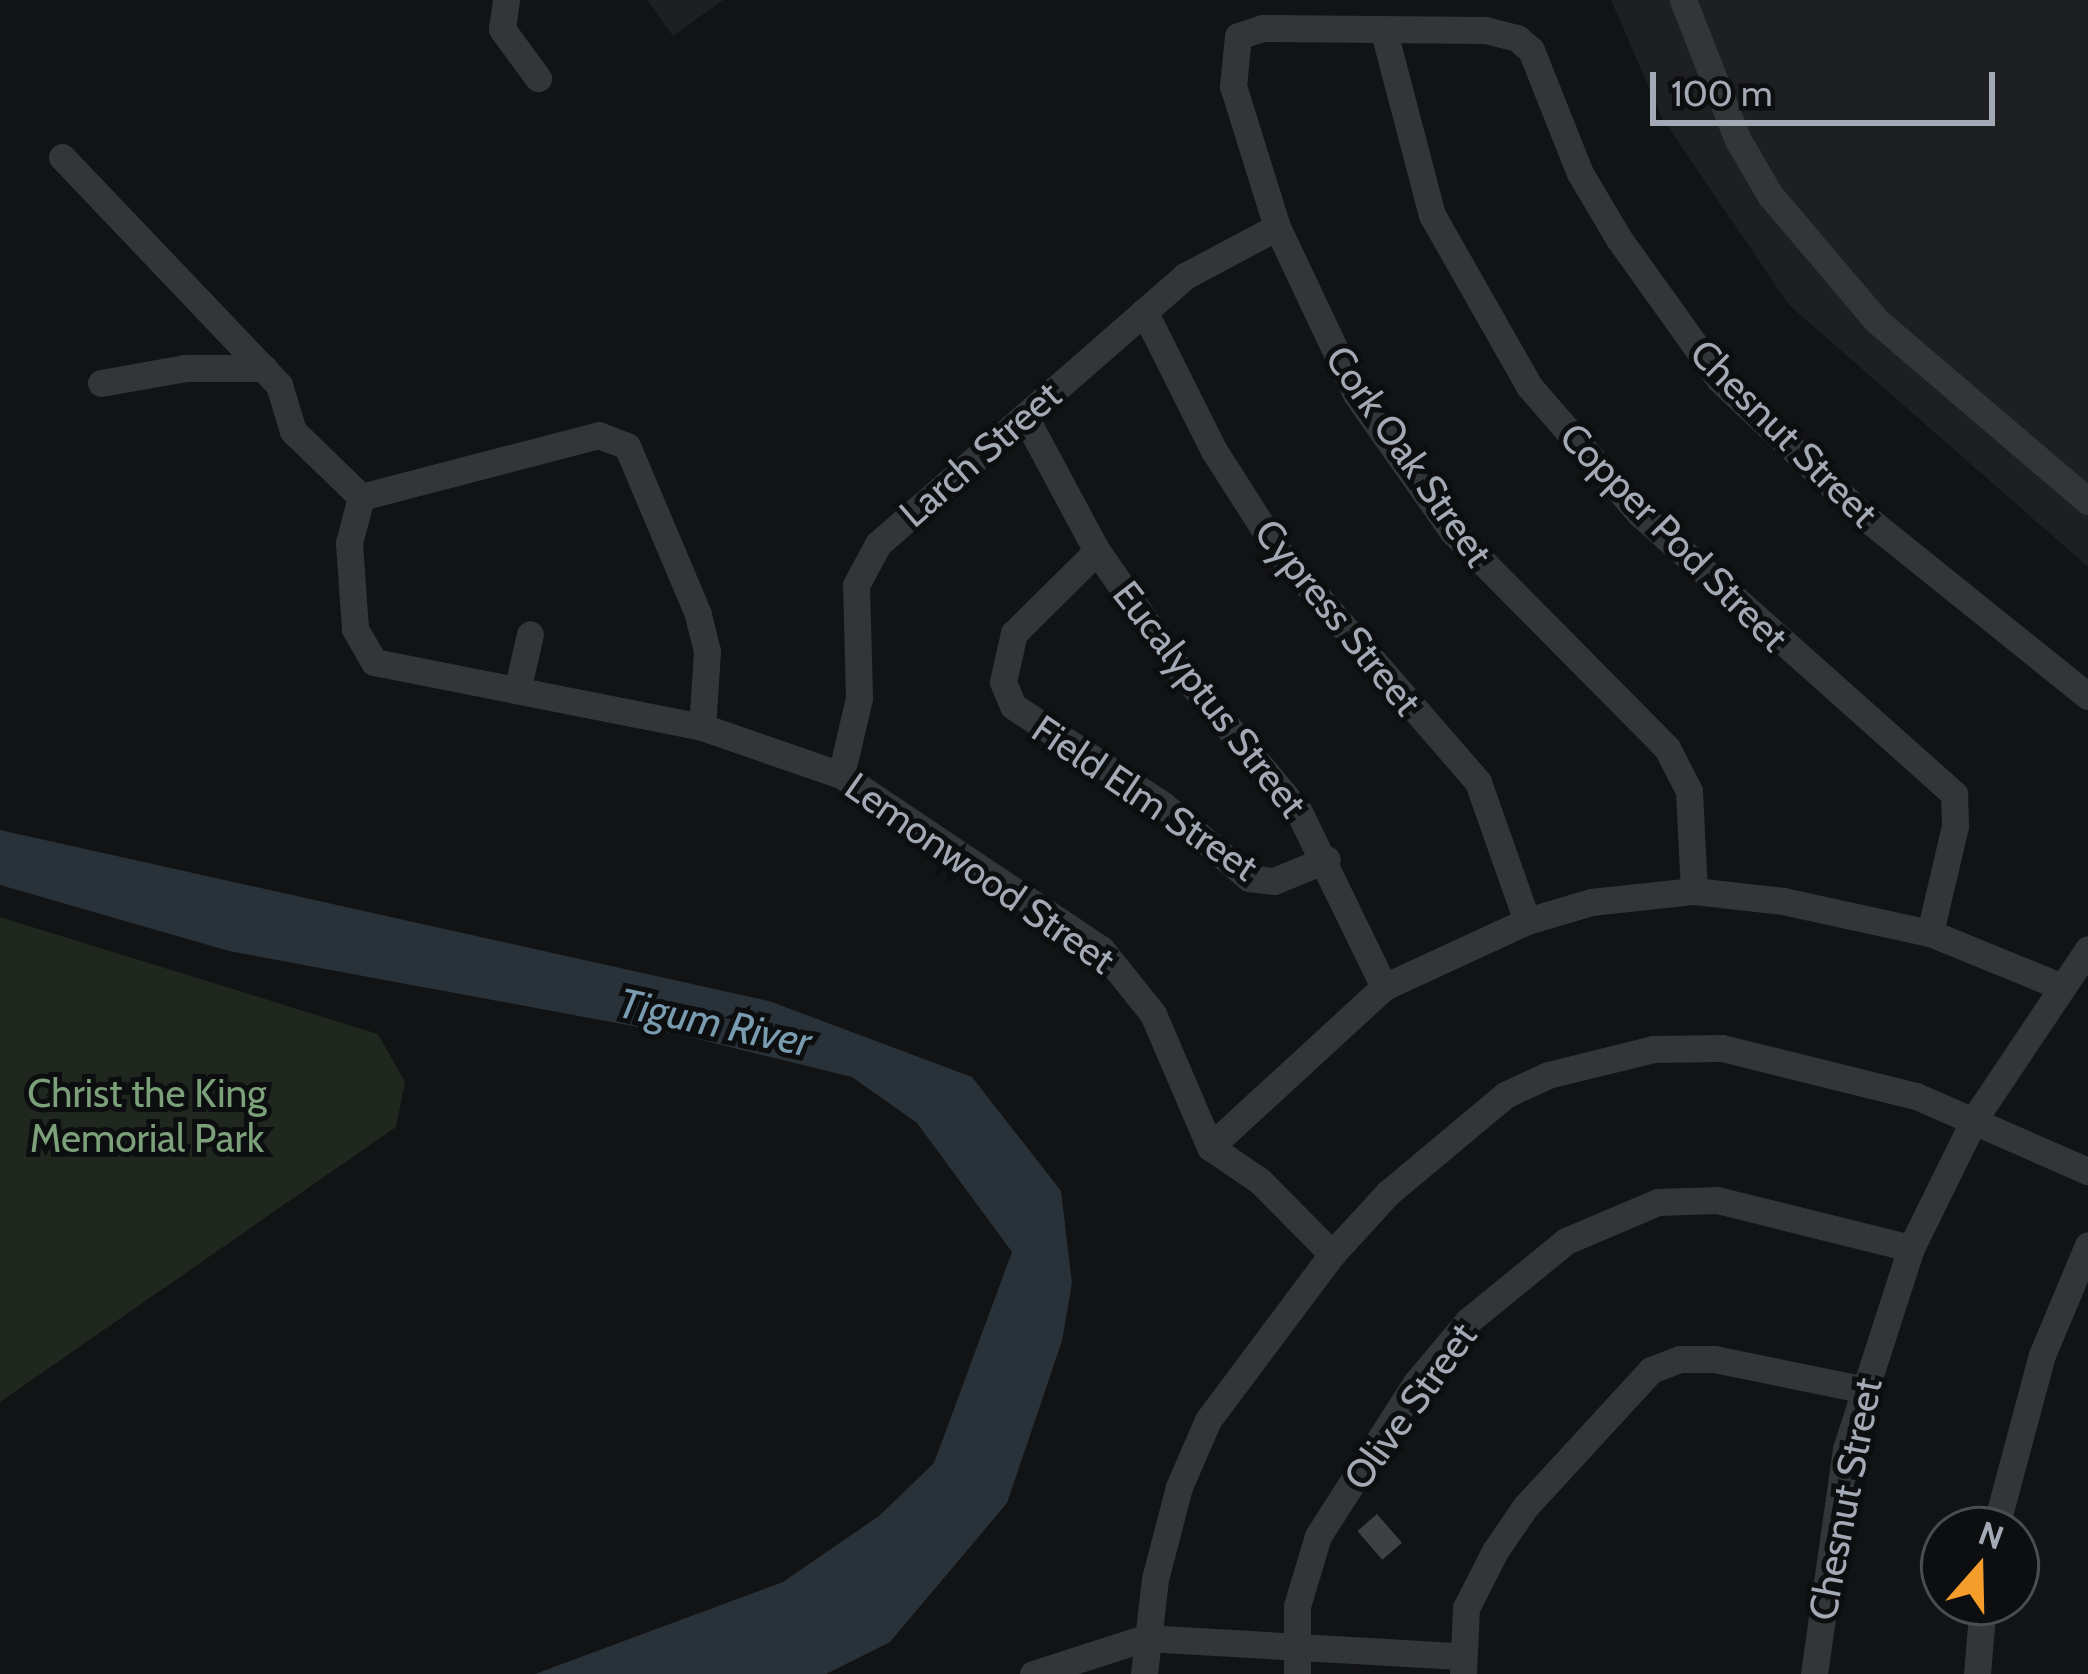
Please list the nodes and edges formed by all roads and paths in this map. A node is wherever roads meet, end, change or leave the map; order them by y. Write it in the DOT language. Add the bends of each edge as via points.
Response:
graph roads {
  1 [pos="506,0"];
  2 [pos="1683,0"];
  3 [pos="1384,32"];
  4 [pos="538,78"];
  5 [pos="62,157"];
  6 [pos="1276,227"];
  7 [pos="1144,311"];
  8 [pos="264,368"];
  9 [pos="101,383"];
  10 [pos="1025,417"];
  11 [pos="361,497"];
  12 [pos="2088,501"];
  13 [pos="1097,551"];
  14 [pos="530,634"];
  15 [pos="518,687"];
  16 [pos="2088,696"];
  17 [pos="702,727"];
  18 [pos="841,776"];
  19 [pos="1327,859"];
  20 [pos="1694,891"];
  21 [pos="1527,921"];
  22 [pos="1930,933"];
  23 [pos="2088,949"];
  24 [pos="2060,986"];
  25 [pos="1384,987"];
  26 [pos="1975,1118"];
  27 [pos="1210,1147"];
  28 [pos="2088,1172"];
  29 [pos="2088,1245"];
  30 [pos="1911,1248"];
  31 [pos="1332,1255"];
  32 [pos="1861,1389"];
  33 [pos="2001,1506"];
  34 [pos="1981,1626"];
  35 [pos="1145,1638"];
  36 [pos="1294,1642"];
  37 [pos="1461,1665"];
  38 [pos="1034,1674"];
  39 [pos="1144,1674"];
  40 [pos="1297,1674"];
  41 [pos="1814,1674"];
  42 [pos="1977,1674"];
  1 -- 4 [label="street" via="502,29"];
  2 -- 12 [label="street" via="1738,140 1802,234 1877,321"];
  3 -- 6 [label="street, Cork Oak Street" via="1262,28 1238,36 1233,86"];
  3 -- 16 [label="street, Chesnut Street" via="1502,32 1531,50 1580,173 1720,380 1865,517"];
  3 -- 22 [label="street, Copper Pod Street" via="1410,155 1432,215 1529,386 1640,514 1954,794 1955,826"];
  5 -- 8 [label="street"];
  6 -- 7 [label="street, Larch Street" via="1214,256"];
  6 -- 20 [label="street, Cork Oak Street" via="1355,394 1453,532 1674,759 1689,791"];
  7 -- 10 [label="street, Larch Street"];
  7 -- 21 [label="street, Cypress Street" via="1214,449 1278,551 1478,782"];
  8 -- 9 [label="street" via="185,368"];
  8 -- 11 [label="street" via="279,385 293,431"];
  10 -- 13 [label="street, Eucalyptus Street"];
  10 -- 18 [label="street, Larch Street" via="904,518 866,562 854,608 859,698"];
  11 -- 15 [label="street, Lemonwood Street" via="350,542 362,650 393,669"];
  11 -- 17 [label="street" via="599,435 627,446 698,614 707,650"];
  13 -- 19 [label="street, Eucalyptus Street"];
  13 -- 19 [label="street, Field Elm Street" via="1014,633 1003,682 1013,706 1162,805 1249,878 1274,881"];
  14 -- 15 [label="street"];
  15 -- 17 [label="street, Lemonwood Street"];
  17 -- 18 [label="street, Lemonwood Street"];
  18 -- 27 [label="street, Lemonwood Street" via="1101,949 1126,974 1183,1074"];
  19 -- 25 [label="street, Eucalyptus Street"];
  20 -- 21 [label="street" via="1613,898"];
  20 -- 22 [label="street"];
  21 -- 25 [label="street"];
  22 -- 24 [label="street"];
  23 -- 24 [label="street, Chesnut Street"];
  24 -- 26 [label="street, Chesnut Street"];
  25 -- 27 [label="street"];
  26 -- 28 [label="street"];
  26 -- 30 [label="street, Chesnut Street"];
  26 -- 31 [label="street" via="1784,1057 1653,1049 1548,1075 1505,1095 1388,1193"];
  27 -- 31 [label="street" via="1260,1181"];
  29 -- 33 [label="street" via="2042,1355"];
  30 -- 32 [label="street, Chesnut Street"];
  30 -- 36 [label="street, Olive Street" via="1717,1200 1637,1208 1566,1241 1468,1321 1416,1383 1318,1536"];
  31 -- 35 [label="street" via="1208,1420 1179,1486"];
  32 -- 37 [label="street" via="1714,1359 1651,1370 1525,1507 1495,1551 1466,1608"];
  32 -- 41 [label="street, Chesnut Street" via="1836,1500"];
  34 -- 42 [label="street"];
  35 -- 36 [label="street"];
  35 -- 38 [label="street"];
  35 -- 39 [label="street"];
  36 -- 37 [label="street"];
  36 -- 40 [label="street, Olive Street"];
}
